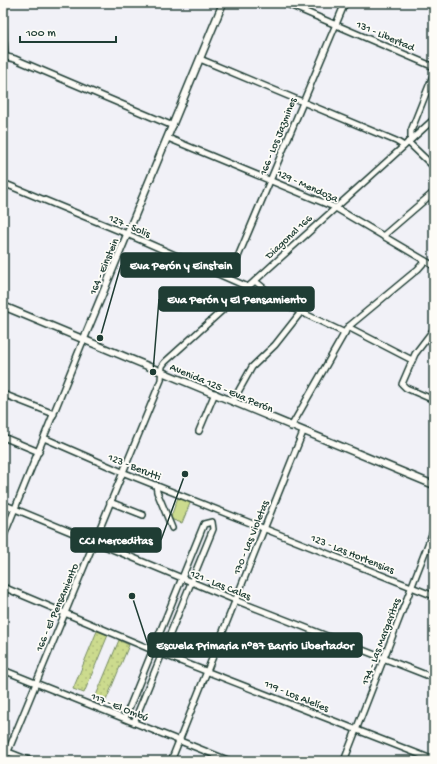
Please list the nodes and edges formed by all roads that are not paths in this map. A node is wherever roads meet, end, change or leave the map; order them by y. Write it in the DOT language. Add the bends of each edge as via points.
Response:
graph roads {
  1 [pos="223,3"];
  2 [pos="285,3"];
  3 [pos="344,3"];
  4 [pos="3,24"];
  5 [pos="336,24"];
  6 [pos="4,56"];
  7 [pos="200,60"];
  8 [pos="3,67"];
  9 [pos="434,67"];
  10 [pos="434,73"];
  11 [pos="302,101"];
  12 [pos="434,119"];
  13 [pos="173,126"];
  14 [pos="168,138"];
  15 [pos="408,142"];
  16 [pos="434,167"];
  17 [pos="270,180"];
  18 [pos="3,183"];
  19 [pos="434,192"];
  20 [pos="334,207"];
  21 [pos="127,234"];
  22 [pos="383,236"];
  23 [pos="425,261"];
  24 [pos="434,266"];
  25 [pos="229,278"];
  26 [pos="255,281"];
  27 [pos="248,287"];
  28 [pos="3,306"];
  29 [pos="301,312"];
  30 [pos="348,327"];
  31 [pos="434,329"];
  32 [pos="345,333"];
  33 [pos="83,341"];
  34 [pos="412,360"];
  35 [pos="162,372"];
  36 [pos="215,393"];
  37 [pos="3,394"];
  38 [pos="434,400"];
  39 [pos="233,401"];
  40 [pos="54,414"];
  41 [pos="291,427"];
  42 [pos="199,431"];
  43 [pos="303,432"];
  44 [pos="3,437"];
  45 [pos="44,438"];
  46 [pos="39,452"];
  47 [pos="122,472"];
  48 [pos="156,485"];
  49 [pos="434,485"];
  50 [pos="110,502"];
  51 [pos="3,504"];
  52 [pos="15,509"];
  53 [pos="143,515"];
  54 [pos="172,528"];
  55 [pos="264,529"];
  56 [pos="434,529"];
  57 [pos="3,538"];
  58 [pos="94,541"];
  59 [pos="182,578"];
  60 [pos="191,582"];
  61 [pos="3,587"];
  62 [pos="412,587"];
  63 [pos="434,596"];
  64 [pos="234,600"];
  65 [pos="64,614"];
  66 [pos="152,649"];
  67 [pos="162,654"];
  68 [pos="384,658"];
  69 [pos="3,670"];
  70 [pos="206,670"];
  71 [pos="434,678"];
  72 [pos="35,683"];
  73 [pos="125,718"];
  74 [pos="134,722"];
  75 [pos="356,730"];
  76 [pos="179,741"];
  77 [pos="5,751"];
  78 [pos="434,760"];
  79 [pos="4,761"];
  80 [pos="31,761"];
  81 [pos="171,761"];
  82 [pos="230,761"];
  83 [pos="344,761"];
  1 -- 7 [label="street, 164 - Einstein"];
  2 -- 5 [label="street, 131 - Libertad"];
  3 -- 5 [label="street, 166 - Los Jazmines"];
  4 -- 6 [label="street"];
  5 -- 9 [label="street, 131 - Libertad"];
  5 -- 11 [label="street, 166 - Los Jazmines"];
  6 -- 8 [label="street"];
  6 -- 13 [label="street"];
  7 -- 11 [label="street"];
  7 -- 13 [label="street, 164 - Einstein"];
  10 -- 15 [label="street"];
  11 -- 15 [label="street" via="396,141"];
  11 -- 17 [label="street, 166 - Los Jazmines"];
  12 -- 15 [label="street, Diagonal 166"];
  13 -- 14 [label="street, 164 - Einstein"];
  14 -- 17 [label="street, 129 - Mendoza"];
  14 -- 21 [label="street, 164 - Einstein"];
  15 -- 16 [label="street"];
  15 -- 20 [label="street, Diagonal 166"];
  17 -- 20 [label="street, 129 - Mendoza"];
  17 -- 25 [label="street, 166 - Los Jazmines"];
  18 -- 21 [label="street, 127 - Solis"];
  19 -- 22 [label="street"];
  20 -- 22 [label="street, 129 - Mendoza"];
  20 -- 26 [label="street, Diagonal 166"];
  21 -- 25 [label="street, 127 - Solis"];
  21 -- 33 [label="street, 164 - Einstein"];
  22 -- 23 [label="street, 129 - Mendoza"];
  23 -- 24 [label="street, 129 - Mendoza"];
  23 -- 30 [label="street"];
  25 -- 27 [label="street, 127 - Solis"];
  26 -- 27 [label="street, Diagonal 166"];
  26 -- 29 [label="street" via="275,299"];
  27 -- 35 [label="street, Diagonal 166" via="172,354 162,366"];
  28 -- 33 [label="street, Avenida 125 - Eva Perón"];
  29 -- 32 [label="street"];
  29 -- 39 [label="street" via="252,367"];
  30 -- 32 [label="street"];
  30 -- 34 [label="street"];
  31 -- 34 [label="street"];
  32 -- 41 [label="street"];
  33 -- 35 [label="street, Avenida 125 - Eva Perón"];
  33 -- 40 [label="street, 164 - Einstein"];
  34 -- 38 [label="street" via="402,384"];
  35 -- 36 [label="street, Avenida 125 - Eva Perón"];
  35 -- 47 [label="street, 166 - El Pensamiento" via="161,380"];
  36 -- 39 [label="street, Avenida 125 - Eva Perón"];
  36 -- 42 [label="street"];
  37 -- 40 [label="street"];
  39 -- 41 [label="street, Avenida 125 - Eva Perón"];
  40 -- 45 [label="street, 164 - Einstein"];
  41 -- 43 [label="street, Avenida 125 - Eva Perón"];
  43 -- 49 [label="street, Avenida 125 - Eva Perón"];
  43 -- 55 [label="street, 170 - Las Violetas"];
  44 -- 46 [label="street"];
  45 -- 46 [label="street, 164 - Einstein"];
  45 -- 47 [label="street, 123 - Berutti"];
  46 -- 52 [label="street, 164 - Einstein"];
  47 -- 48 [label="street, 123 - Berutti"];
  47 -- 50 [label="street, 166 - El Pensamiento"];
  48 -- 54 [label="street"];
  48 -- 55 [label="street, 123 - Berutti"];
  50 -- 53 [label="street"];
  50 -- 58 [label="street, 166 - El Pensamiento"];
  51 -- 52 [label="street, 121 - Las Calas"];
  52 -- 57 [label="street, 164 - Einstein"];
  52 -- 58 [label="street, 121 - Las Calas"];
  55 -- 62 [label="street, 123 - Las Hortensias"];
  55 -- 64 [label="street, 170 - Las Violetas"];
  56 -- 62 [label="street, 174 - Las Margaritas"];
  58 -- 59 [label="street, 121 - Las Calas"];
  58 -- 65 [label="street, 166 - El Pensamiento"];
  59 -- 60 [label="street, 121 - Las Calas"];
  59 -- 60 [label="street" via="204,524 212,522 213,528"];
  59 -- 66 [label="street"];
  60 -- 64 [label="street, 121 - Las Calas"];
  60 -- 67 [label="street"];
  61 -- 65 [label="street, 119 - Los Alelíes"];
  62 -- 63 [label="street, 123 - Las Hortensias"];
  62 -- 68 [label="street, 174 - Las Margaritas"];
  64 -- 68 [label="street, 121 - Las Calas"];
  64 -- 70 [label="street, 170 - Las Violetas"];
  65 -- 66 [label="street, 119 - Los Alelíes"];
  65 -- 72 [label="street, 166 - El Pensamiento"];
  66 -- 67 [label="street, 119 - Los Alelíes"];
  66 -- 73 [label="street"];
  67 -- 70 [label="street, 119 - Los Alelíes"];
  67 -- 74 [label="street"];
  68 -- 71 [label="street, 121 - Las Calas"];
  68 -- 75 [label="street, 174 - Las Margaritas"];
  69 -- 72 [label="street, 117 - El Ombú"];
  70 -- 75 [label="street, 119 - Los Alelíes"];
  70 -- 76 [label="street, 170 - Las Violetas"];
  72 -- 73 [label="street, 117 - El Ombú"];
  72 -- 77 [label="street, 166 - El Pensamiento"];
  73 -- 74 [label="street, 117 - El Ombú"];
  74 -- 76 [label="street, 117 - El Ombú"];
  75 -- 78 [label="street, 119 - Los Alelíes"];
  75 -- 83 [label="street, 174 - Las Margaritas"];
  76 -- 81 [label="street, 170 - Las Violetas"];
  76 -- 82 [label="street, 117 - El Ombú"];
  77 -- 79 [label="street, 166 - El Pensamiento"];
  77 -- 80 [label="street"];
}
